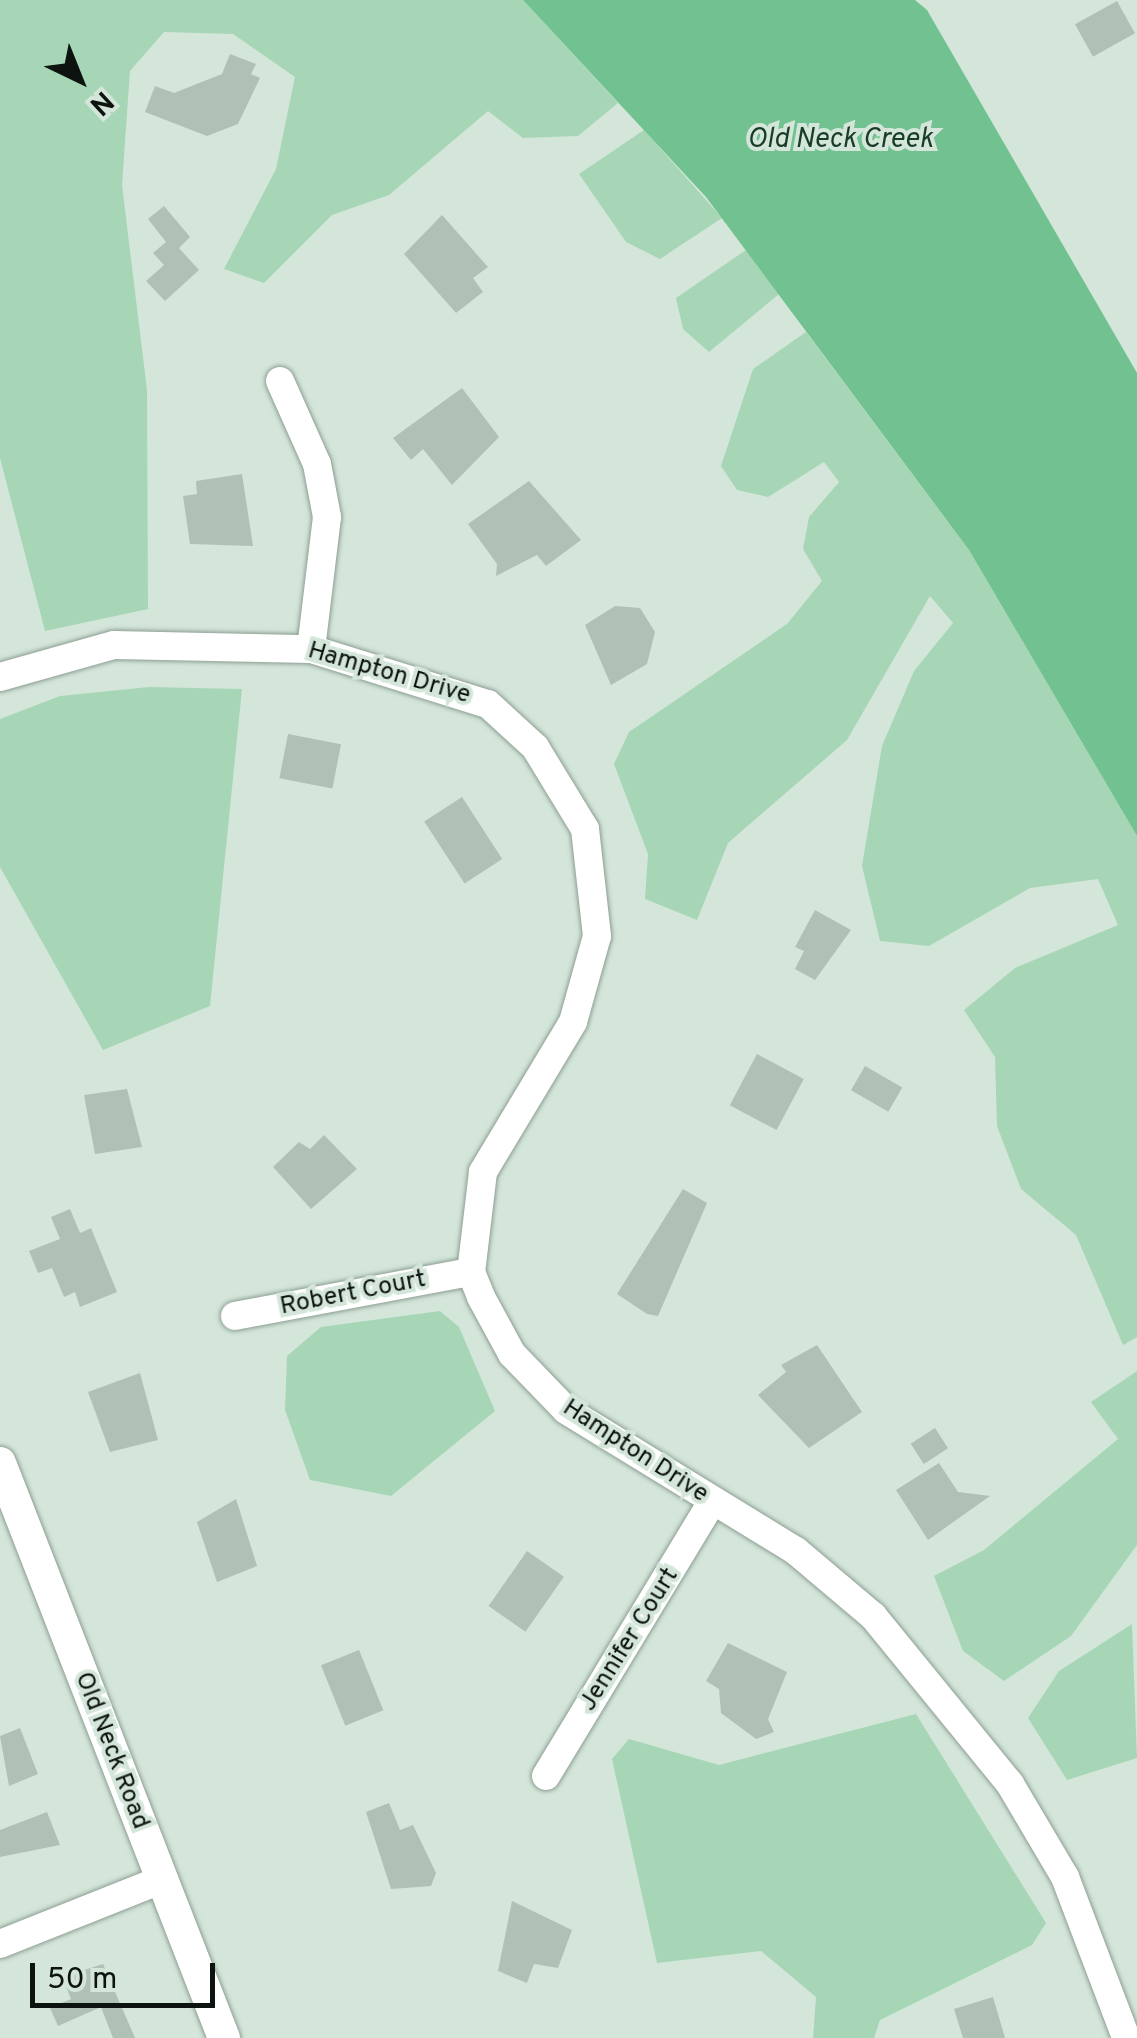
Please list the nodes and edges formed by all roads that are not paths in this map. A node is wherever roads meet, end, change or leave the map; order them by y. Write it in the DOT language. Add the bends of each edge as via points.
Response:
graph roads {
  1 [pos="280,381"];
  2 [pos="312,648"];
  3 [pos="0,677"];
  4 [pos="471,1272"];
  5 [pos="235,1316"];
  6 [pos="0,1464"];
  7 [pos="712,1502"];
  8 [pos="546,1776"];
  9 [pos="161,1880"];
  10 [pos="0,1944"];
  11 [pos="224,2038"];
  12 [pos="1126,2038"];
  1 -- 2 [label="street" via="317,464 327,517"];
  2 -- 3 [label="street, Hampton Drive" via="114,646"];
  2 -- 4 [label="street, Hampton Drive" via="488,704 535,747 585,829 596,879 589,980 550,1063 496,1138"];
  4 -- 5 [label="street, Robert Court"];
  4 -- 7 [label="street, Hampton Drive" via="538,1386"];
  6 -- 9 [label="street, Old Neck Road"];
  7 -- 8 [label="street, Jennifer Court"];
  7 -- 12 [label="street, Hampton Drive" via="796,1551 874,1616 1010,1784 1064,1877"];
  9 -- 10 [label="street"];
  9 -- 11 [label="street, Old Neck Road"];
}
